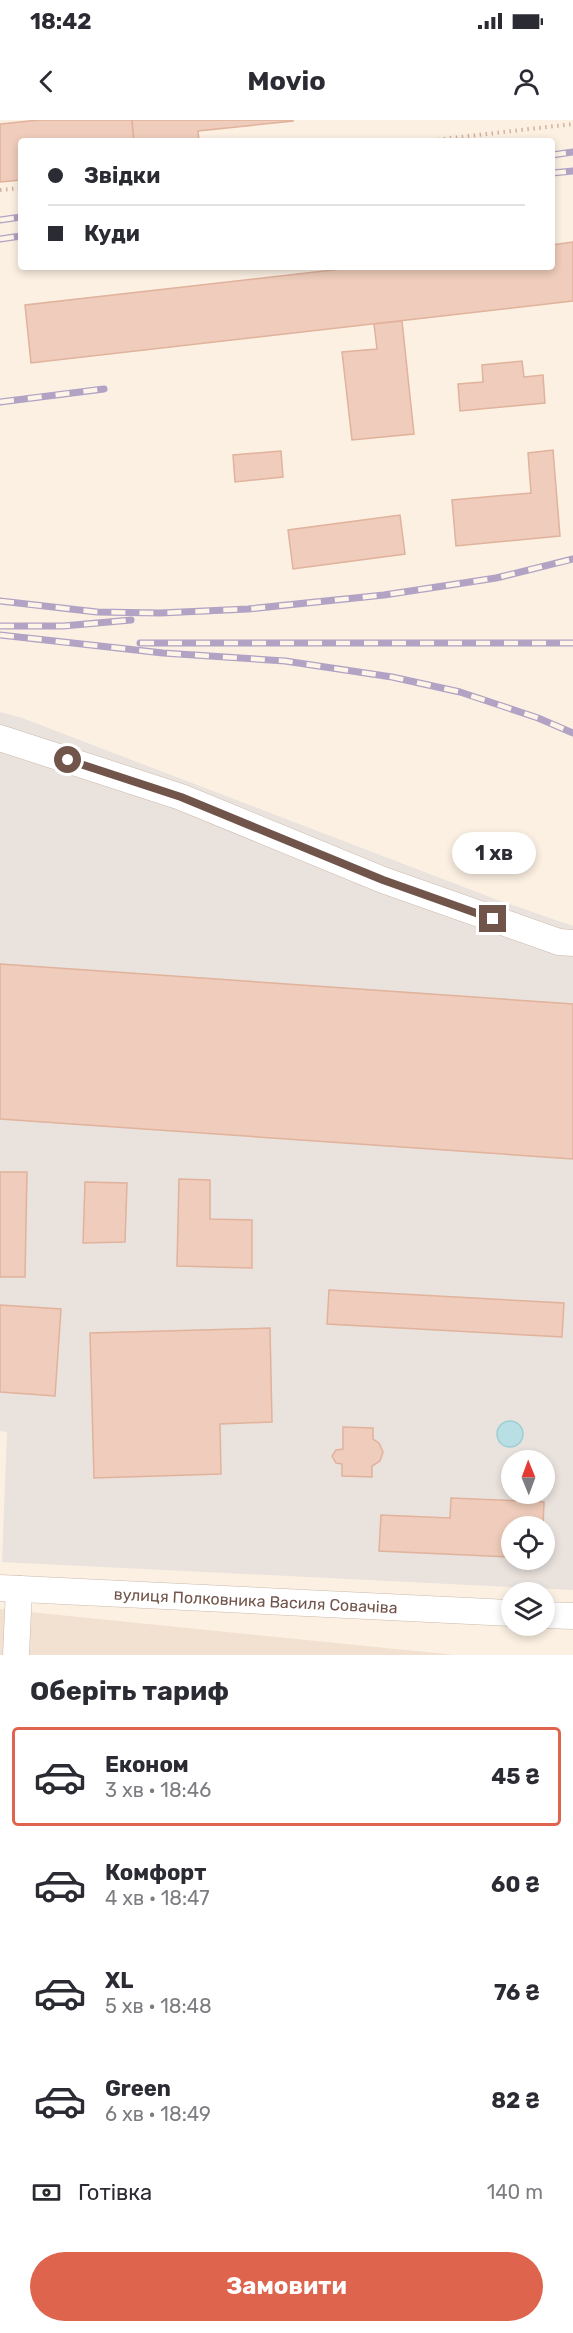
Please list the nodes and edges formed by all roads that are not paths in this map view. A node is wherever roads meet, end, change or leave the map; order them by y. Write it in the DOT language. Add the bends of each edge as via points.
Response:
graph roads {
  1 [pos="0,738"];
  2 [pos="573,944"];
  3 [pos="10,1588"];
  4 [pos="501,1612"];
  5 [pos="555,1615"];
  6 [pos="573,1616"];
  7 [pos="16,1655"];
  1 -- 2 [label="street" via="181,797 383,880"];
  3 -- 4 [label="street, вулиця Полковника Василя Совачіва"];
  3 -- 7 [label="street"];
  5 -- 6 [label="street"];
}
